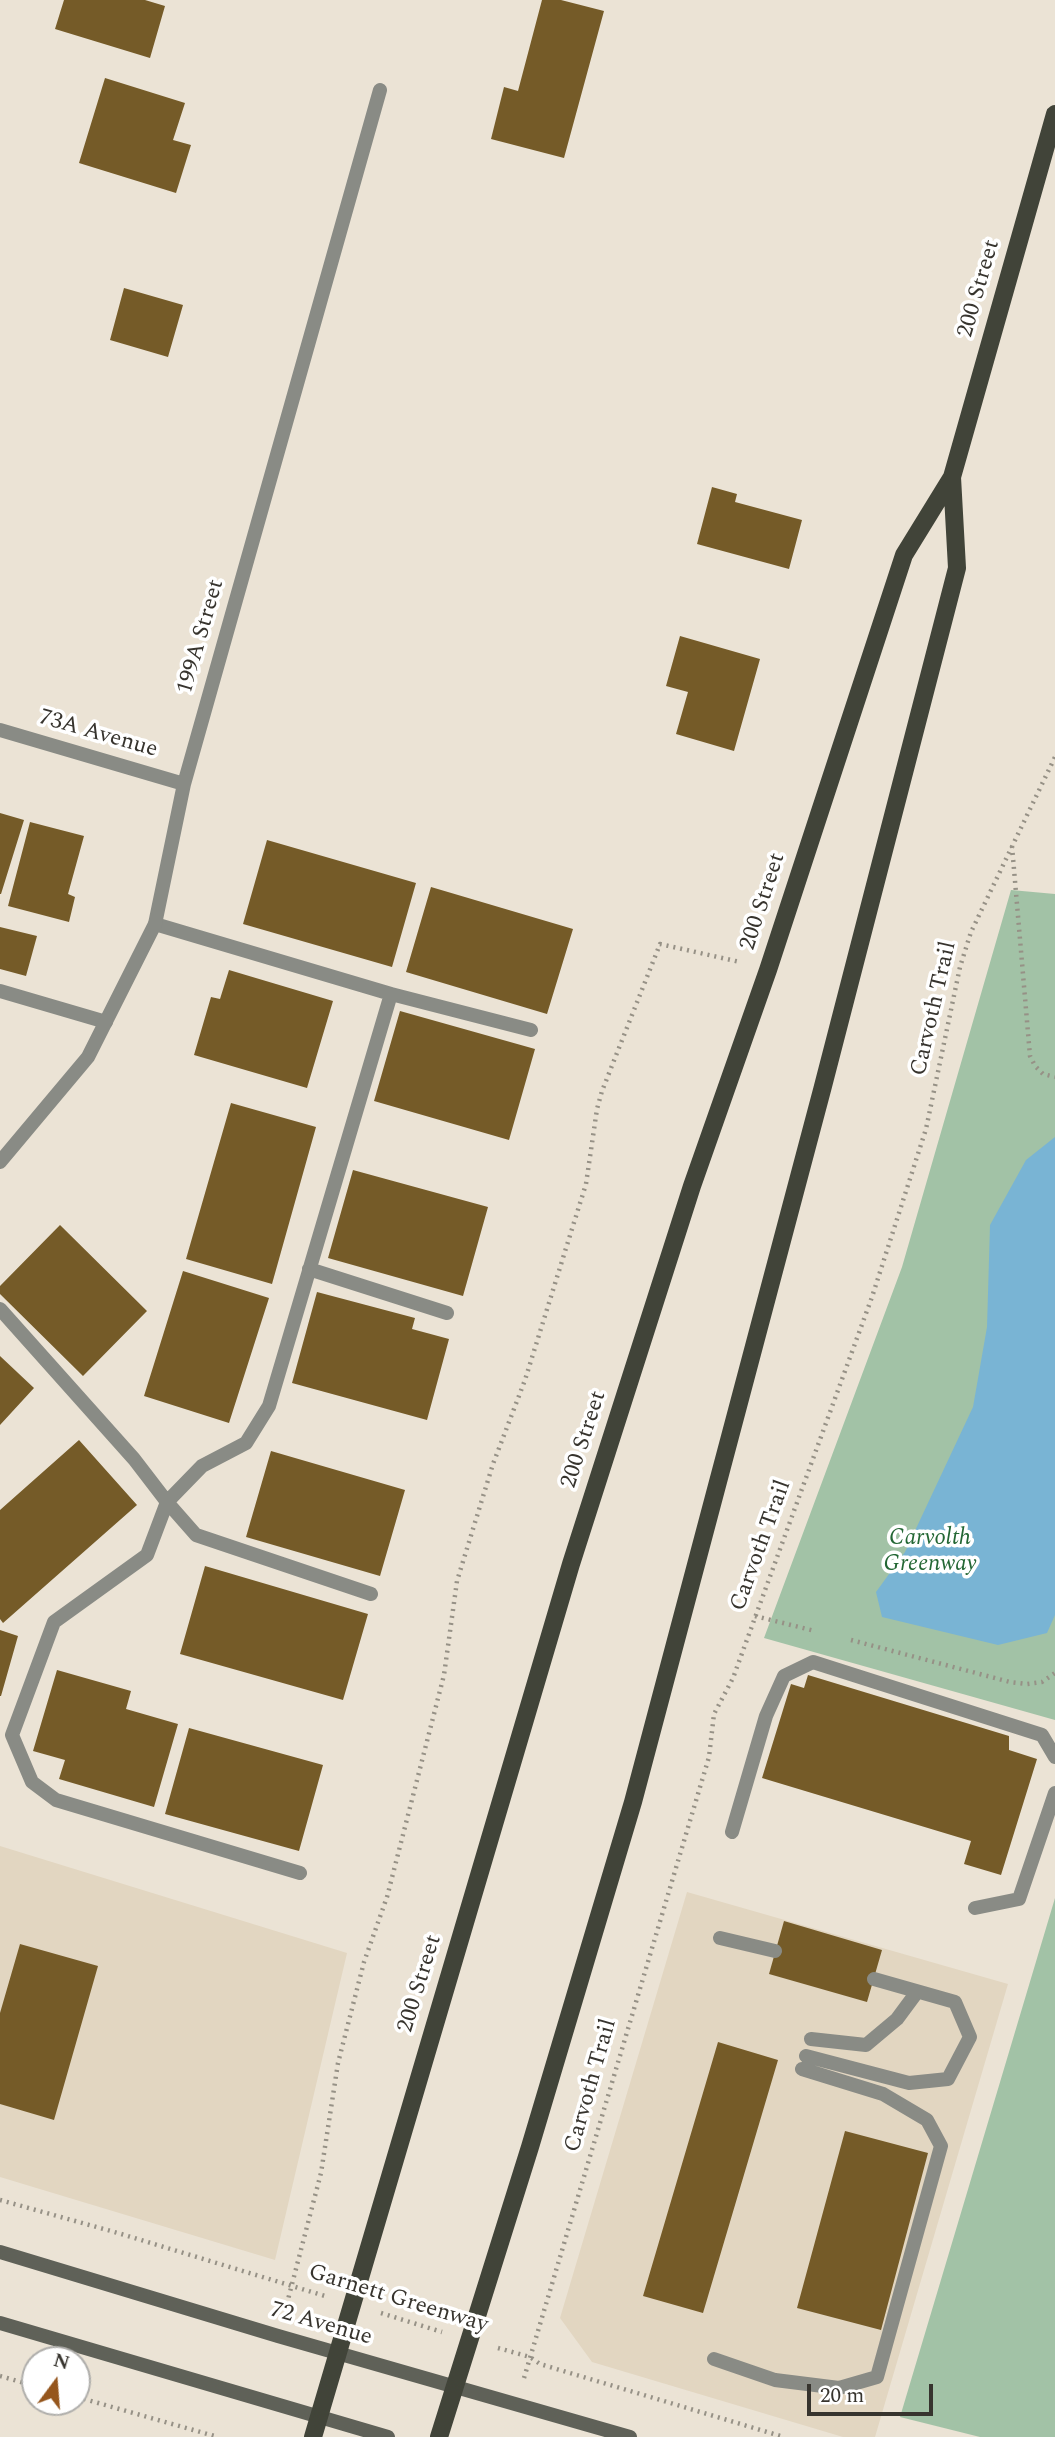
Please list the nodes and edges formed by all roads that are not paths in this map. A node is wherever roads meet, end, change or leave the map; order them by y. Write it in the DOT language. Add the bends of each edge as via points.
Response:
graph roads {
  1 [pos="380,90"];
  2 [pos="1055,114"];
  3 [pos="952,477"];
  4 [pos="0,730"];
  5 [pos="184,784"];
  6 [pos="155,924"];
  7 [pos="0,991"];
  8 [pos="391,994"];
  9 [pos="106,1022"];
  10 [pos="531,1030"];
  11 [pos="0,1162"];
  12 [pos="309,1269"];
  13 [pos="0,1309"];
  14 [pos="447,1313"];
  15 [pos="167,1502"];
  16 [pos="371,1594"];
  17 [pos="1055,1758"];
  18 [pos="1055,1793"];
  19 [pos="732,1832"];
  20 [pos="300,1873"];
  21 [pos="975,1908"];
  22 [pos="720,1938"];
  23 [pos="775,1951"];
  24 [pos="874,1979"];
  25 [pos="917,1992"];
  26 [pos="811,2039"];
  27 [pos="0,2252"];
  28 [pos="0,2323"];
  29 [pos="338,2353"];
  30 [pos="714,2360"];
  31 [pos="455,2388"];
  32 [pos="319,2417"];
  33 [pos="313,2437"];
  34 [pos="388,2437"];
  35 [pos="439,2437"];
  36 [pos="630,2437"];
  1 -- 5 [label="street, 199A Street"];
  2 -- 3 [label="main road, 200 Street"];
  3 -- 29 [label="main road, 200 Street" via="904,555 692,1186 571,1564"];
  3 -- 31 [label="main road, 200 Street" via="957,568 947,608 633,1802"];
  4 -- 5 [label="street, 73A Avenue"];
  5 -- 6 [label="street, 199A Street"];
  6 -- 8 [label="street"];
  6 -- 9 [label="street, 199A Street"];
  7 -- 9 [label="street"];
  8 -- 10 [label="street"];
  8 -- 12 [label="street"];
  9 -- 11 [label="street, 199A Street" via="88,1057"];
  12 -- 14 [label="street"];
  12 -- 15 [label="street" via="269,1406 246,1443 202,1466"];
  13 -- 15 [label="street"];
  15 -- 16 [label="street" via="196,1535"];
  15 -- 20 [label="street" via="147,1555 54,1622 12,1735 32,1782 55,1800"];
  17 -- 19 [label="street" via="1042,1735 813,1662 784,1676 766,1716"];
  18 -- 21 [label="street" via="1019,1899"];
  22 -- 23 [label="street"];
  24 -- 25 [label="street"];
  25 -- 26 [label="street" via="897,2019 866,2045"];
  25 -- 30 [label="street" via="955,2002 970,2037 948,2079 909,2083 804,2063 883,2094 928,2120 941,2146 877,2377 839,2388 775,2380"];
  27 -- 29 [label="main road, 72 Avenue"];
  28 -- 32 [label="main road"];
  29 -- 31 [label="main road, 72 Avenue"];
  29 -- 32 [label="main road, 200 Street"];
  31 -- 35 [label="main road, 200 Street"];
  31 -- 36 [label="main road, 72 Avenue"];
  32 -- 33 [label="main road, 200 Street"];
  32 -- 34 [label="main road"];
}
